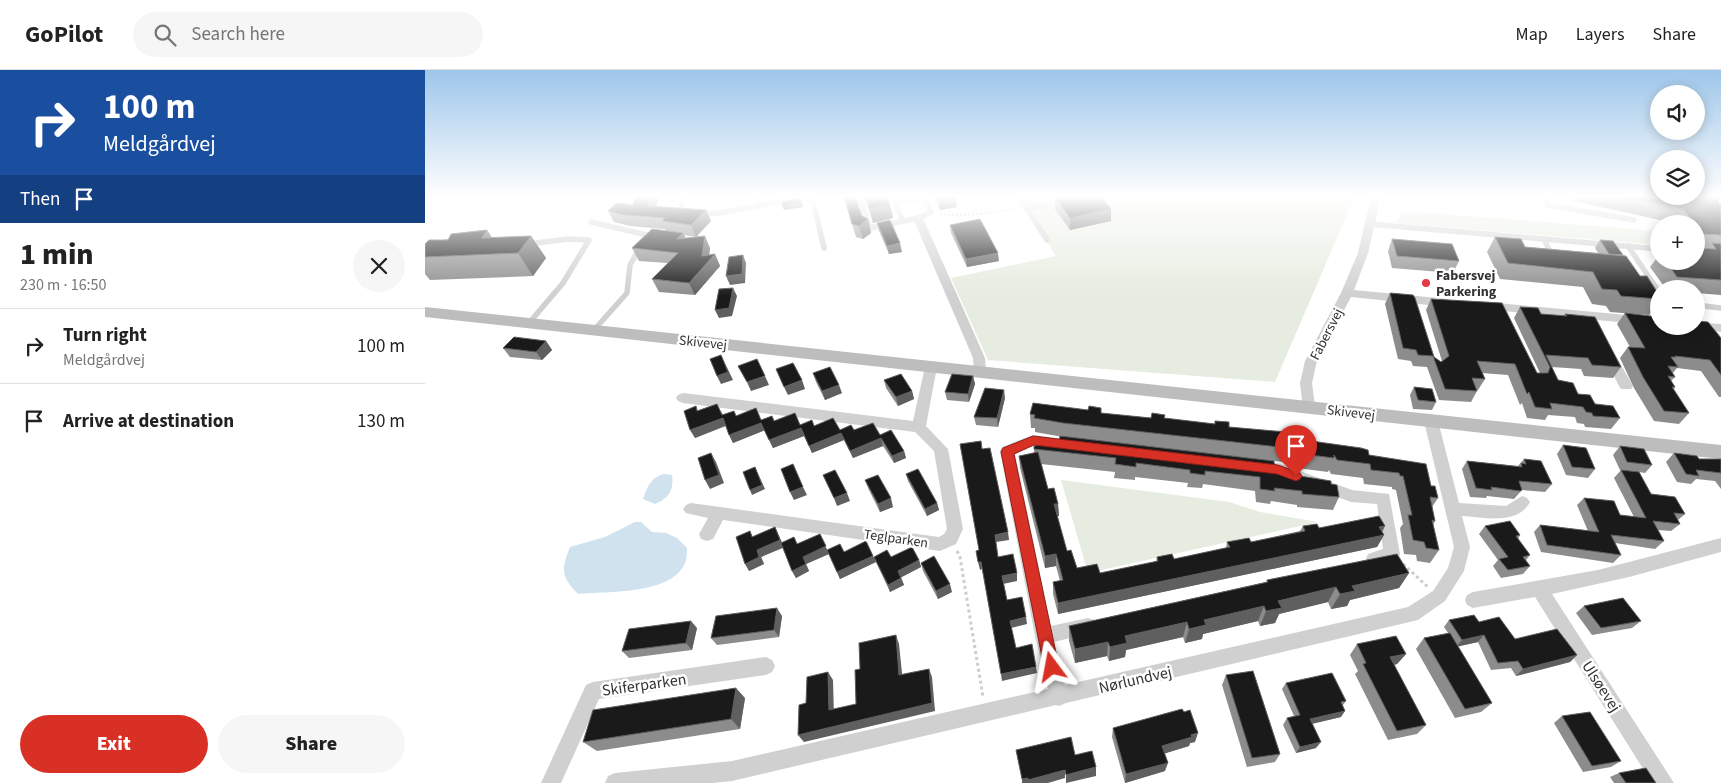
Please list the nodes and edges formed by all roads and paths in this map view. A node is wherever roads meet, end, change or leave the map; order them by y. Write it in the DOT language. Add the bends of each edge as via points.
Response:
graph roads {
  1 [pos="622,229"];
  2 [pos="819,229"];
  3 [pos="928,229"];
  4 [pos="1040,229"];
  5 [pos="1368,229"];
  6 [pos="1432,229"];
  7 [pos="1488,234"];
  8 [pos="647,235"];
  9 [pos="657,236"];
  10 [pos="1544,239"];
  11 [pos="1047,240"];
  12 [pos="1491,241"];
  13 [pos="520,245"];
  14 [pos="1627,246"];
  15 [pos="824,248"];
  16 [pos="1650,248"];
  17 [pos="1541,253"];
  18 [pos="1551,254"];
  19 [pos="1560,254"];
  20 [pos="1651,280"];
  21 [pos="1347,293"];
  22 [pos="1415,300"];
  23 [pos="1705,306"];
  24 [pos="1721,308"];
  25 [pos="425,312"];
  26 [pos="1420,316"];
  27 [pos="1650,322"];
  28 [pos="529,323"];
  29 [pos="1705,326"];
  30 [pos="1721,328"];
  31 [pos="594,330"];
  32 [pos="1705,331"];
  33 [pos="1603,342"];
  34 [pos="1715,342"];
  35 [pos="931,367"];
  36 [pos="981,372"];
  37 [pos="1625,386"];
  38 [pos="683,398"];
  39 [pos="1308,406"];
  40 [pos="1431,421"];
  41 [pos="919,427"];
  42 [pos="1082,446"];
  43 [pos="1721,452"];
  44 [pos="1239,465"];
  45 [pos="1522,502"];
  46 [pos="691,509"];
  47 [pos="1453,509"];
  48 [pos="719,513"];
  49 [pos="707,534"];
  50 [pos="951,539"];
  51 [pos="1721,545"];
  52 [pos="1392,554"];
  53 [pos="1363,561"];
  54 [pos="1540,590"];
  55 [pos="1439,596"];
  56 [pos="1473,600"];
  57 [pos="1102,623"];
  58 [pos="1045,636"];
  59 [pos="767,666"];
  60 [pos="1059,697"];
  61 [pos="985,714"];
  62 [pos="551,783"];
  63 [pos="615,783"];
  64 [pos="1665,783"];
  1 -- 8 [label="lane"];
  2 -- 15 [label="lane"];
  3 -- 36 [label="street" via="979,358"];
  4 -- 11 [label="lane"];
  5 -- 21 [label="street, Fabersvej" via="1363,253"];
  6 -- 7 [label="lane"];
  7 -- 10 [label="lane"];
  7 -- 12 [label="lane"];
  8 -- 9 [label="lane"];
  8 -- 31 [label="lane" via="630,265 627,293"];
  10 -- 14 [label="lane"];
  10 -- 18 [label="lane"];
  13 -- 28 [label="lane" via="568,239 589,240 563,283"];
  14 -- 16 [label="lane"];
  14 -- 20 [label="lane"];
  17 -- 18 [label="lane"];
  18 -- 19 [label="lane"];
  21 -- 22 [label="street, Fabersvej"];
  21 -- 39 [label="street, Fabersvej" via="1311,361 1306,383"];
  22 -- 26 [label="street"];
  22 -- 27 [label="street, Fabersvej" via="1503,312"];
  23 -- 24 [label="lane"];
  25 -- 28 [label="street, Skivevej"];
  28 -- 31 [label="street, Skivevej"];
  29 -- 30 [label="street"];
  31 -- 35 [label="street, Skivevej"];
  32 -- 34 [label="street"];
  33 -- 37 [label="street"];
  35 -- 36 [label="street, Skivevej"];
  35 -- 41 [label="street"];
  36 -- 39 [label="street, Skivevej"];
  38 -- 41 [label="street"];
  39 -- 40 [label="street, Skivevej"];
  40 -- 43 [label="street, Skivevej"];
  40 -- 47 [label="street, Nørlundvej"];
  41 -- 50 [label="street" via="941,449 955,530"];
  42 -- 58 [label="street" via="1033,440 1007,452"];
  44 -- 52 [label="street" via="1278,469 1351,496 1384,498"];
  45 -- 47 [label="street" via="1509,512"];
  46 -- 48 [label="street, Teglparken"];
  47 -- 55 [label="street, Nørlundvej" via="1462,547 1456,570"];
  48 -- 49 [label="street"];
  48 -- 50 [label="street, Teglparken" via="940,544"];
  50 -- 61 [label="path" via="960,557"];
  51 -- 54 [label="street" via="1662,563"];
  52 -- 53 [label="street"];
  52 -- 55 [label="path"];
  54 -- 56 [label="street"];
  54 -- 64 [label="street, Ulsøevej"];
  55 -- 60 [label="street, Nørlundvej" via="1412,614"];
  57 -- 58 [label="street"];
  58 -- 60 [label="street"];
  59 -- 62 [label="street, Skiferparken" via="593,691"];
  60 -- 61 [label="street, Nørlundvej"];
  61 -- 63 [label="street, Nørlundvej" via="732,771"];
}
